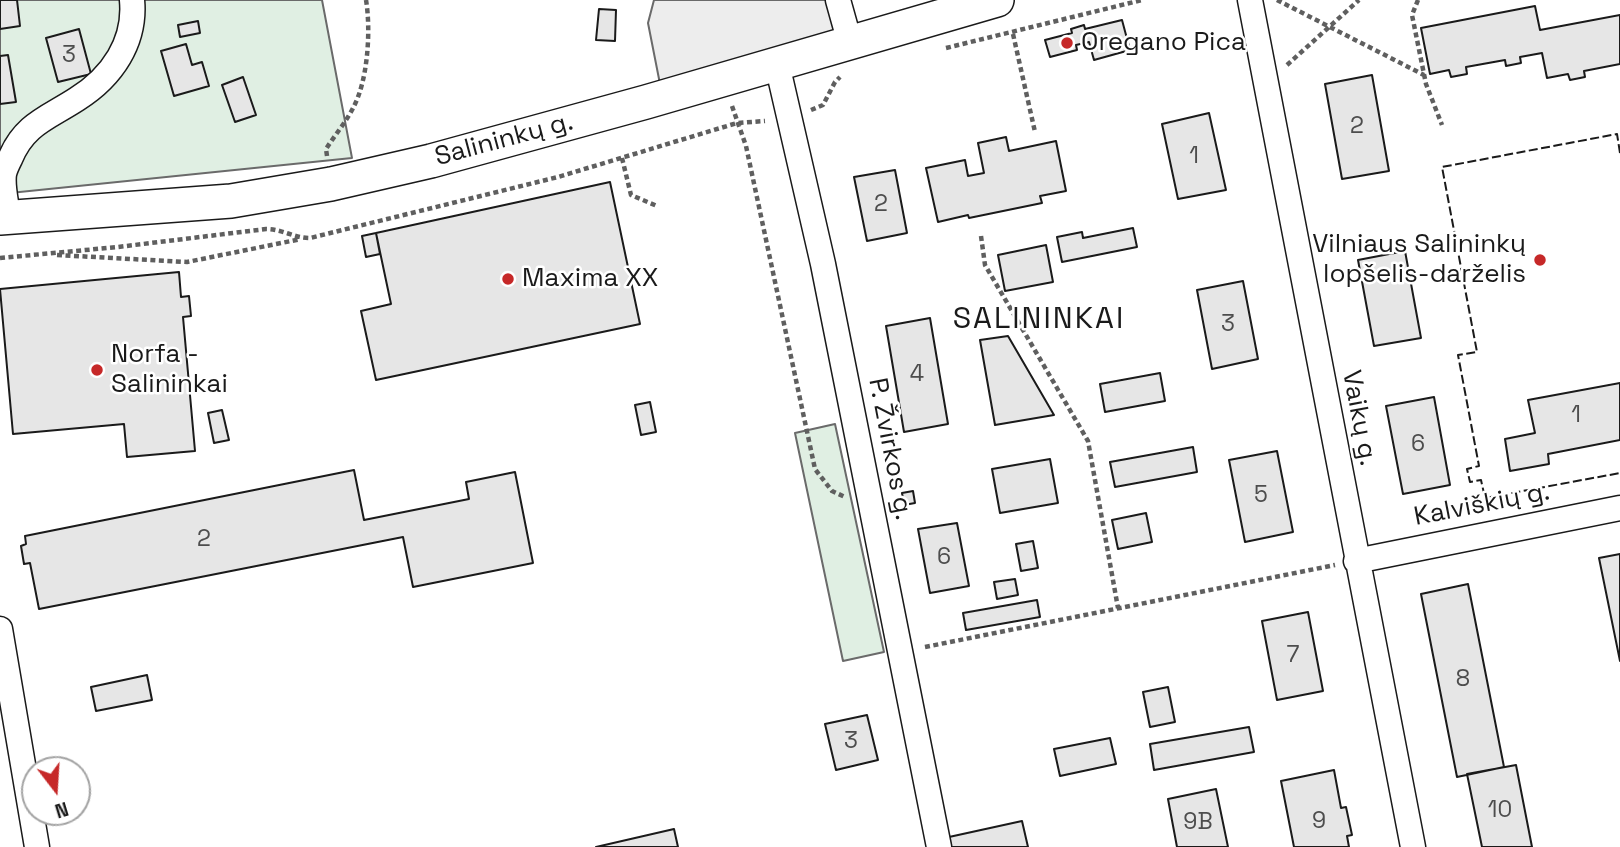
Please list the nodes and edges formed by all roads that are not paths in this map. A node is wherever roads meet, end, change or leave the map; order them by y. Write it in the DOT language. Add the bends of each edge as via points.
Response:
graph roads {
  1 [pos="132,0"];
  2 [pos="838,0"];
  3 [pos="997,0"];
  4 [pos="1250,0"];
  5 [pos="850,43"];
  6 [pos="777,64"];
  7 [pos="4,218"];
  8 [pos="1620,508"];
  9 [pos="1356,561"];
  10 [pos="0,629"];
  11 [pos="37,847"];
  12 [pos="939,847"];
  13 [pos="1413,847"];
  1 -- 7 [label="street" via="126,45 112,69 17,141 4,174"];
  2 -- 5 [label="street"];
  3 -- 5 [label="main road, Salininkų g."];
  4 -- 9 [label="street, Vaikų g."];
  5 -- 6 [label="main road, Salininkų g."];
  6 -- 7 [label="main road, Salininkų g." via="331,184 231,201"];
  6 -- 12 [label="street, P. Žvirkos g." via="812,214"];
  8 -- 9 [label="street, Kalviškių g."];
  9 -- 13 [label="street, Vaikų g."];
  10 -- 11 [label="street"];
}
